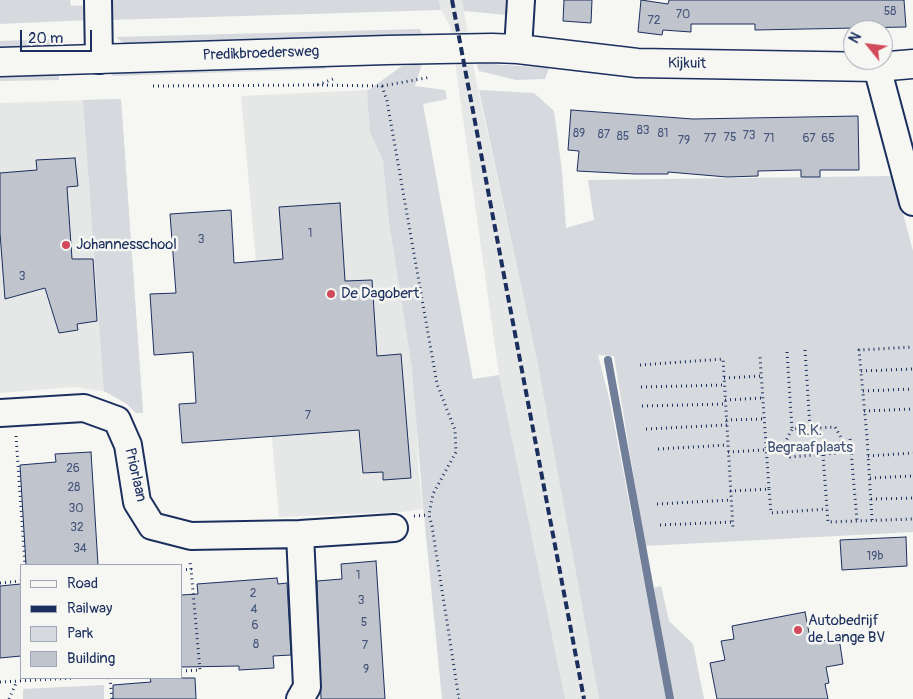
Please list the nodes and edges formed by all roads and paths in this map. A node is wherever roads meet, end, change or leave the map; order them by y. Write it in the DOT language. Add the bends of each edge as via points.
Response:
graph roads {
  1 [pos="98,0"];
  2 [pos="521,0"];
  3 [pos="518,48"];
  4 [pos="461,49"];
  5 [pos="98,60"];
  6 [pos="0,62"];
  7 [pos="913,64"];
  8 [pos="843,66"];
  9 [pos="893,66"];
  10 [pos="878,70"];
  11 [pos="317,85"];
  12 [pos="913,202"];
  13 [pos="913,347"];
  14 [pos="805,350"];
  15 [pos="787,352"];
  16 [pos="760,357"];
  17 [pos="640,365"];
  18 [pos="913,369"];
  19 [pos="861,371"];
  20 [pos="761,376"];
  21 [pos="724,378"];
  22 [pos="724,385"];
  23 [pos="642,387"];
  24 [pos="913,389"];
  25 [pos="862,391"];
  26 [pos="762,398"];
  27 [pos="725,402"];
  28 [pos="642,406"];
  29 [pos="913,409"];
  30 [pos="864,411"];
  31 [pos="7,413"];
  32 [pos="764,419"];
  33 [pos="726,420"];
  34 [pos="727,425"];
  35 [pos="646,428"];
  36 [pos="810,428"];
  37 [pos="792,429"];
  38 [pos="850,439"];
  39 [pos="728,445"];
  40 [pos="658,448"];
  41 [pos="782,448"];
  42 [pos="766,449"];
  43 [pos="728,452"];
  44 [pos="913,453"];
  45 [pos="823,454"];
  46 [pos="868,456"];
  47 [pos="913,476"];
  48 [pos="870,478"];
  49 [pos="769,489"];
  50 [pos="730,491"];
  51 [pos="913,498"];
  52 [pos="871,499"];
  53 [pos="731,500"];
  54 [pos="657,504"];
  55 [pos="827,509"];
  56 [pos="913,519"];
  57 [pos="872,520"];
  58 [pos="857,521"];
  59 [pos="732,522"];
  60 [pos="660,525"];
  61 [pos="394,528"];
  62 [pos="733,528"];
  63 [pos="300,534"];
  64 [pos="25,564"];
  65 [pos="191,569"];
  66 [pos="20,580"];
  67 [pos="0,583"];
  68 [pos="182,671"];
  69 [pos="55,679"];
  70 [pos="110,679"];
  71 [pos="16,681"];
  72 [pos="0,682"];
  73 [pos="9,699"];
  74 [pos="112,699"];
  75 [pos="300,699"];
  76 [pos="456,699"];
  77 [pos="459,699"];
  1 -- 5 [label="street"];
  2 -- 3 [label="street"];
  3 -- 4 [label="street, Kijkuit"];
  3 -- 8 [label="street, Kijkuit" via="637,63"];
  4 -- 5 [label="street, Predikbroedersweg"];
  5 -- 6 [label="street, Predikbroedersweg"];
  7 -- 9 [label="street, Kijkuit"];
  10 -- 12 [label="street"];
  11 -- 77 [label="path" via="382,86 387,101 437,384 455,430 456,452 433,494 429,515"];
  13 -- 19 [label="path" via="859,350"];
  14 -- 36 [label="path"];
  15 -- 37 [label="path"];
  16 -- 20 [label="path"];
  17 -- 21 [label="path" via="723,359"];
  18 -- 19 [label="path"];
  19 -- 25 [label="path"];
  20 -- 21 [label="path"];
  20 -- 26 [label="path"];
  21 -- 22 [label="path"];
  22 -- 23 [label="path"];
  22 -- 27 [label="path"];
  24 -- 25 [label="path"];
  25 -- 30 [label="path"];
  26 -- 27 [label="path"];
  26 -- 32 [label="path"];
  27 -- 28 [label="path"];
  27 -- 33 [label="path"];
  29 -- 30 [label="path"];
  30 -- 46 [label="path"];
  31 -- 63 [label="street, Priorlaan" via="84,408 117,420 128,445 138,502 152,526 191,536"];
  31 -- 64 [label="path"];
  32 -- 33 [label="path"];
  32 -- 42 [label="path"];
  33 -- 34 [label="path"];
  34 -- 35 [label="path"];
  34 -- 39 [label="path"];
  36 -- 37 [label="path"];
  36 -- 45 [label="path" via="835,426 842,439 837,453"];
  37 -- 41 [label="path"];
  38 -- 58 [label="path"];
  39 -- 40 [label="path"];
  39 -- 43 [label="path"];
  41 -- 42 [label="path"];
  41 -- 45 [label="path" via="790,457"];
  42 -- 43 [label="path"];
  42 -- 49 [label="path"];
  43 -- 50 [label="path"];
  44 -- 46 [label="path"];
  45 -- 55 [label="path"];
  46 -- 48 [label="path"];
  47 -- 48 [label="path"];
  48 -- 52 [label="path"];
  49 -- 50 [label="path"];
  49 -- 55 [label="path" via="771,513"];
  50 -- 53 [label="path"];
  51 -- 52 [label="path"];
  52 -- 57 [label="path"];
  53 -- 54 [label="path"];
  53 -- 59 [label="path"];
  55 -- 58 [label="path" via="828,522"];
  56 -- 57 [label="path"];
  57 -- 58 [label="path"];
  59 -- 60 [label="path"];
  59 -- 62 [label="path"];
  61 -- 63 [label="street, Priorlaan"];
  63 -- 75 [label="street" via="308,687"];
  65 -- 68 [label="path" via="200,670"];
  66 -- 67 [label="path"];
  69 -- 71 [label="path"];
  70 -- 74 [label="path"];
  71 -- 72 [label="path"];
  71 -- 73 [label="path"];
  76 -- 77 [label="path"];
}
